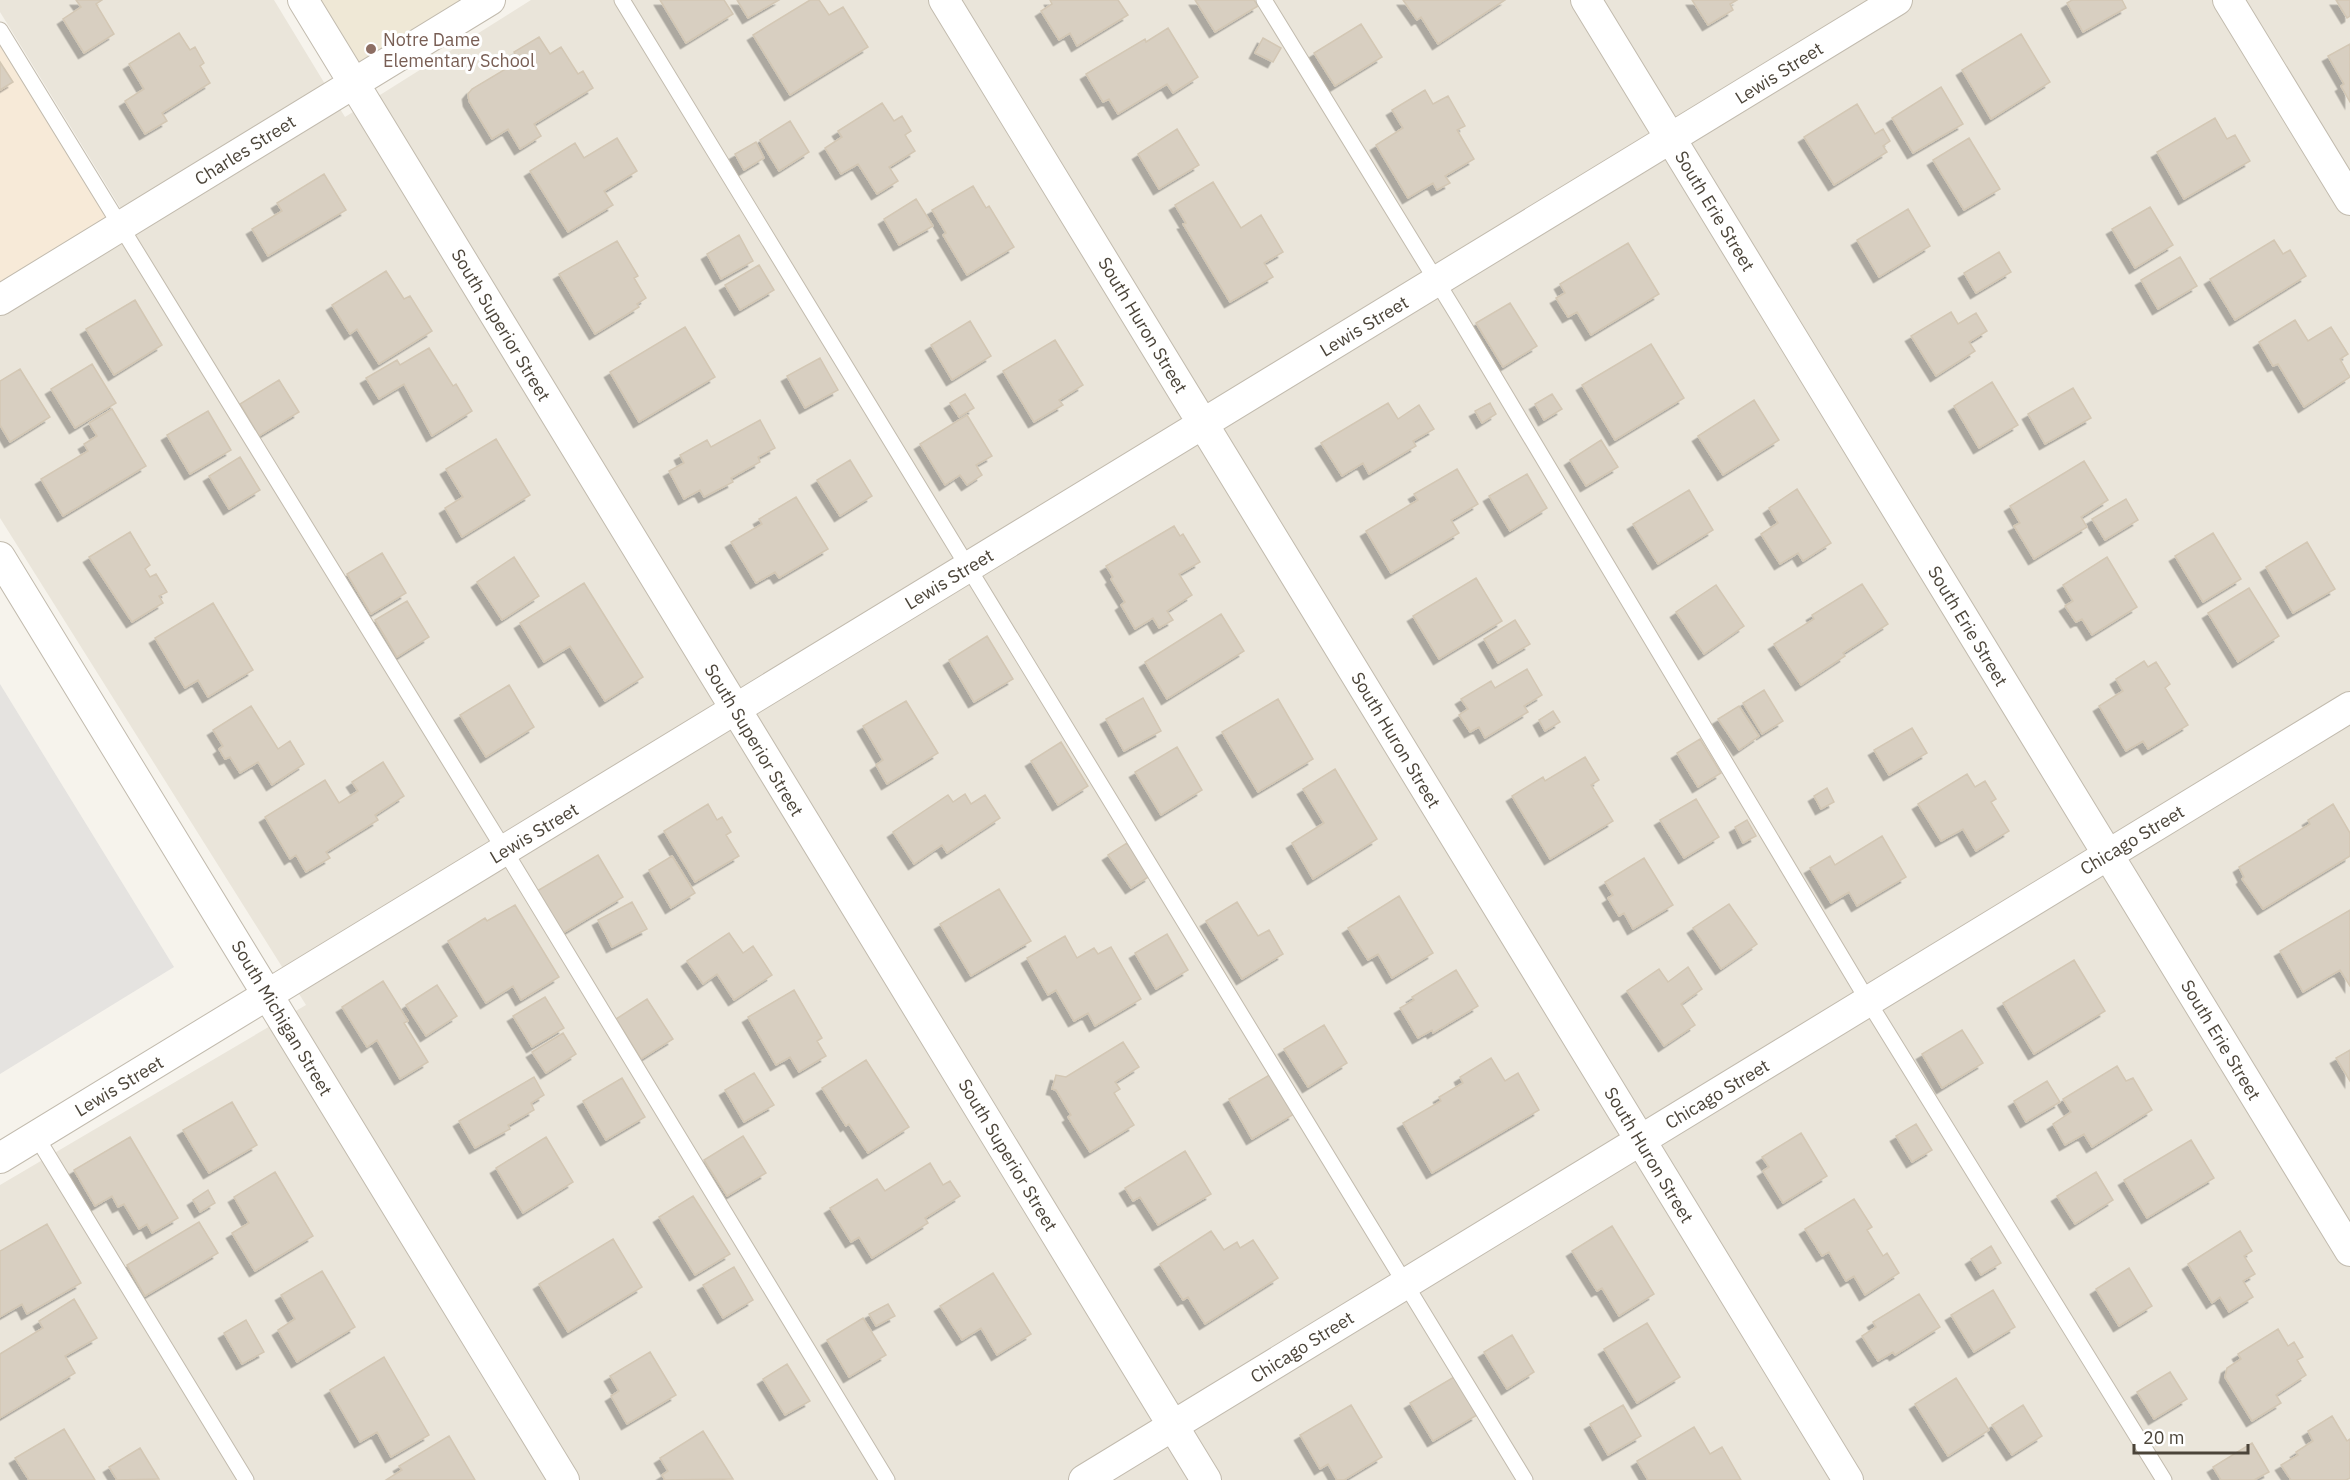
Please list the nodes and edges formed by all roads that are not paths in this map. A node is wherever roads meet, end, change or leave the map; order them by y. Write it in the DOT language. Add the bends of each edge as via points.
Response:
graph roads {
  1 [pos="303,0"];
  2 [pos="490,0"];
  3 [pos="622,0"];
  4 [pos="945,0"];
  5 [pos="1264,0"];
  6 [pos="1586,0"];
  7 [pos="1898,0"];
  8 [pos="2228,0"];
  9 [pos="0,30"];
  10 [pos="354,83"];
  11 [pos="1671,139"];
  12 [pos="2350,200"];
  13 [pos="122,225"];
  14 [pos="1437,282"];
  15 [pos="0,300"];
  16 [pos="1203,424"];
  17 [pos="0,556"];
  18 [pos="969,567"];
  19 [pos="2350,707"];
  20 [pos="736,710"];
  21 [pos="505,851"];
  22 [pos="2108,855"];
  23 [pos="268,995"];
  24 [pos="1868,1001"];
  25 [pos="36,1136"];
  26 [pos="1641,1140"];
  27 [pos="0,1158"];
  28 [pos="2350,1251"];
  29 [pos="1406,1283"];
  30 [pos="1173,1426"];
  31 [pos="246,1480"];
  32 [pos="564,1480"];
  33 [pos="887,1480"];
  34 [pos="1084,1480"];
  35 [pos="1206,1480"];
  36 [pos="1525,1480"];
  37 [pos="1848,1480"];
  38 [pos="2164,1480"];
  1 -- 10 [label="street, South Superior Street"];
  2 -- 10 [label="street, Charles Street"];
  3 -- 18 [label="lane"];
  4 -- 16 [label="street, South Huron Street"];
  5 -- 14 [label="lane"];
  6 -- 11 [label="street, South Erie Street"];
  7 -- 11 [label="street, Lewis Street"];
  8 -- 12 [label="street"];
  9 -- 13 [label="lane"];
  10 -- 13 [label="street, Charles Street"];
  10 -- 20 [label="street, South Superior Street"];
  11 -- 14 [label="street, Lewis Street"];
  11 -- 22 [label="street, South Erie Street"];
  13 -- 15 [label="street, Charles Street"];
  13 -- 21 [label="lane"];
  14 -- 16 [label="street, Lewis Street"];
  14 -- 24 [label="lane"];
  16 -- 18 [label="street, Lewis Street"];
  16 -- 26 [label="street, South Huron Street"];
  17 -- 23 [label="street, South Michigan Street"];
  18 -- 20 [label="street, Lewis Street"];
  18 -- 29 [label="lane"];
  19 -- 22 [label="street, Chicago Street"];
  20 -- 21 [label="street, Lewis Street"];
  20 -- 30 [label="street, South Superior Street"];
  21 -- 23 [label="street, Lewis Street"];
  21 -- 33 [label="lane"];
  22 -- 24 [label="street, Chicago Street"];
  22 -- 28 [label="street, South Erie Street"];
  23 -- 25 [label="street, Lewis Street"];
  23 -- 32 [label="street, South Michigan Street"];
  24 -- 26 [label="street, Chicago Street"];
  24 -- 38 [label="lane"];
  25 -- 27 [label="street, Lewis Street"];
  25 -- 31 [label="lane"];
  26 -- 29 [label="street, Chicago Street"];
  26 -- 37 [label="street, South Huron Street"];
  29 -- 30 [label="street, Chicago Street"];
  29 -- 36 [label="lane"];
  30 -- 34 [label="street, Chicago Street"];
  30 -- 35 [label="street, South Superior Street"];
}
